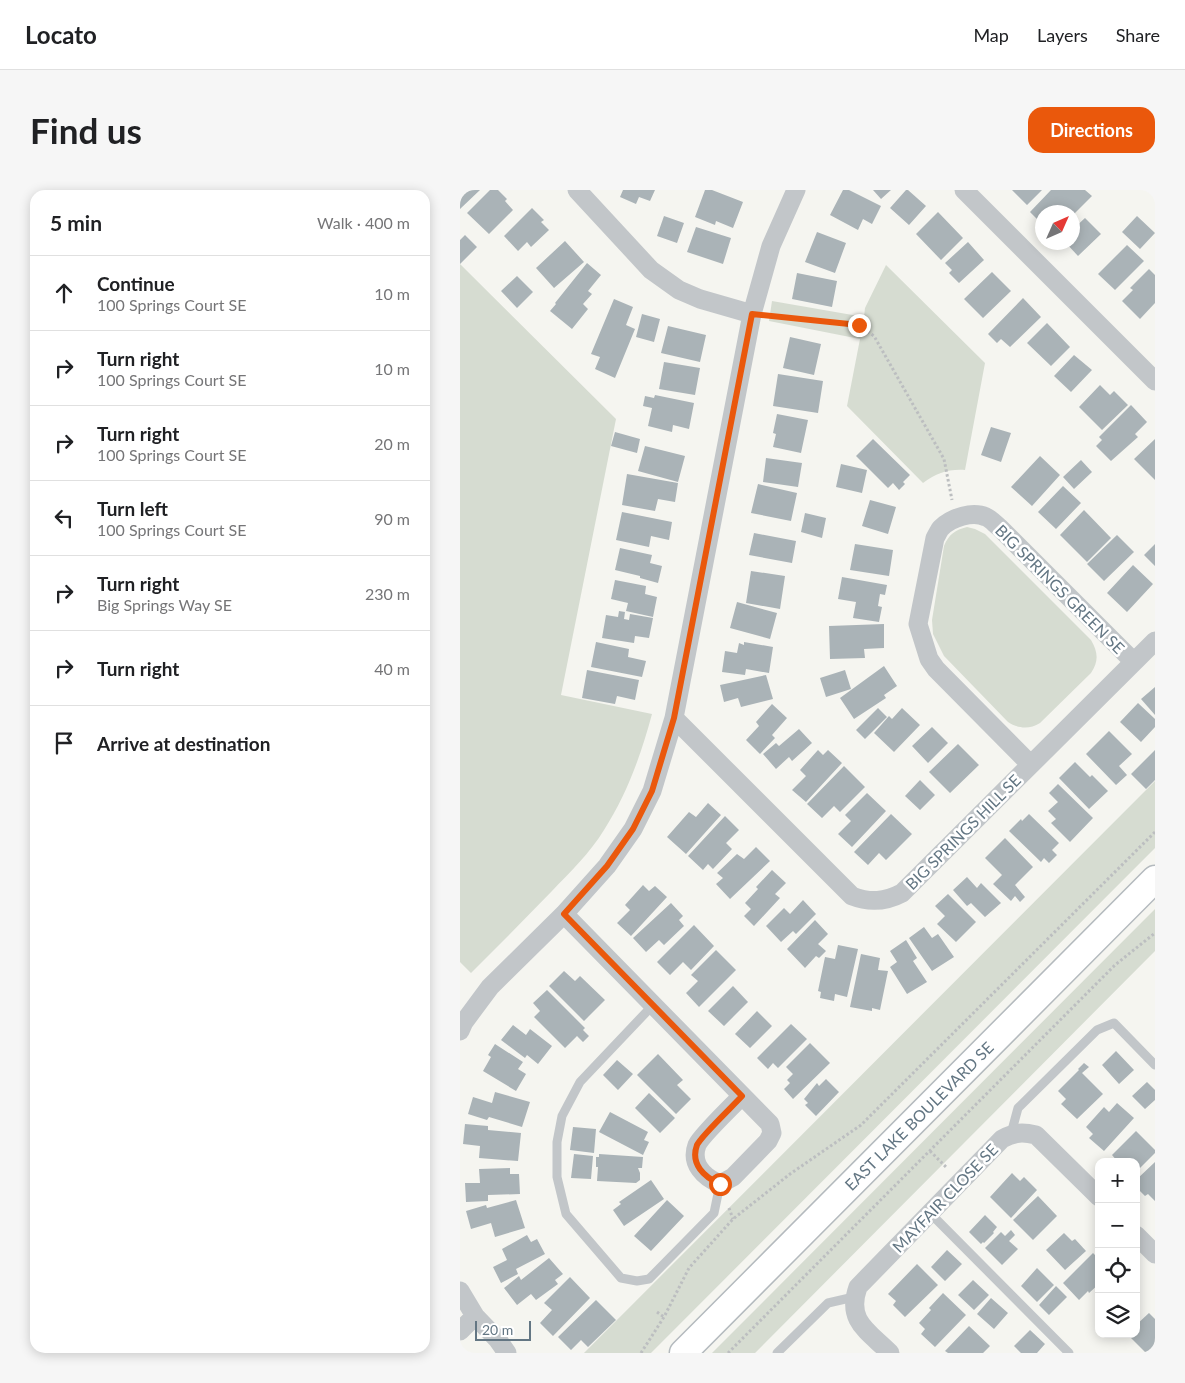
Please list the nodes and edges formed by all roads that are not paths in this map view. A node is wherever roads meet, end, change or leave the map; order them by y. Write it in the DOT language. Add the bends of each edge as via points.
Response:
graph roads {
  1 [pos="577,190"];
  2 [pos="796,190"];
  3 [pos="964,190"];
  4 [pos="752,314"];
  5 [pos="1155,381"];
  6 [pos="1155,641"];
  7 [pos="1134,662"];
  8 [pos="674,718"];
  9 [pos="1030,764"];
  10 [pos="1155,879"];
  11 [pos="564,914"];
  12 [pos="653,1005"];
  13 [pos="460,1031"];
  14 [pos="1155,1065"];
  15 [pos="742,1096"];
  16 [pos="1011,1134"];
  17 [pos="720,1184"];
  18 [pos="1095,1193"];
  19 [pos="930,1213"];
  20 [pos="1140,1239"];
  21 [pos="1155,1254"];
  22 [pos="460,1291"];
  23 [pos="854,1297"];
  24 [pos="475,1316"];
  25 [pos="460,1332"];
  26 [pos="502,1347"];
  27 [pos="517,1353"];
  28 [pos="683,1353"];
  29 [pos="777,1353"];
  30 [pos="890,1353"];
  31 [pos="1069,1353"];
  1 -- 4 [label="street" via="651,270 686,293"];
  2 -- 4 [label="street" via="771,246"];
  3 -- 5 [label="street"];
  4 -- 8 [label="street"];
  6 -- 7 [label="street, BIG SPRINGS HILL SE"];
  7 -- 9 [label="street, BIG SPRINGS HILL SE"];
  7 -- 9 [label="street, BIG SPRINGS GREEN SE" via="987,518 975,514 955,519 941,528 935,538 918,624 924,646 936,669"];
  8 -- 9 [label="street, BIG SPRINGS HILL SE" via="852,896 863,900 890,899 902,893"];
  8 -- 11 [label="street" via="652,791 633,829 607,866"];
  10 -- 28 [label="main road, EAST LAKE BOULEVARD SE"];
  11 -- 12 [label="street"];
  11 -- 13 [label="street" via="490,987"];
  12 -- 15 [label="street"];
  12 -- 17 [label="lane" via="580,1082 562,1116 557,1142 557,1177 566,1214 621,1278 649,1279 714,1213"];
  14 -- 16 [label="lane" via="1114,1023 1097,1030 1018,1108"];
  15 -- 17 [label="street" via="698,1144 695,1156 699,1168 707,1178"];
  15 -- 17 [label="street" via="770,1124 772,1133 733,1177"];
  16 -- 18 [label="street, MAYFAIR CLOSE SE" via="1023,1132 1036,1136"];
  16 -- 19 [label="street, MAYFAIR CLOSE SE" via="1002,1139"];
  19 -- 23 [label="street, MAYFAIR CLOSE SE" via="858,1287"];
  19 -- 31 [label="lane"];
  20 -- 21 [label="street"];
  22 -- 24 [label="street"];
  23 -- 29 [label="lane" via="828,1303"];
  23 -- 30 [label="street" via="855,1316"];
  24 -- 25 [label="street"];
  24 -- 26 [label="street"];
  26 -- 27 [label="street"];
}
